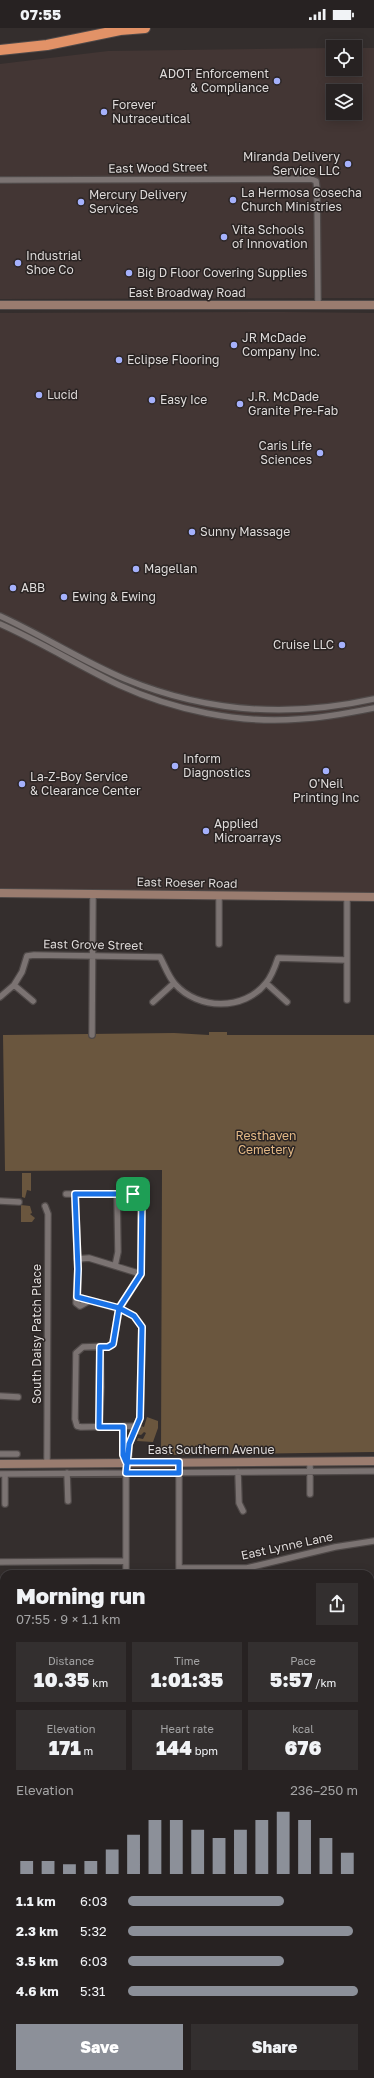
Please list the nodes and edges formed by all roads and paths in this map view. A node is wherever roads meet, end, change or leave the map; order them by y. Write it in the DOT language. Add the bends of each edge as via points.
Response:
graph roads {
  1 [pos="145,28"];
  2 [pos="0,50"];
  3 [pos="0,180"];
  4 [pos="0,305"];
  5 [pos="318,305"];
  6 [pos="374,305"];
  7 [pos="0,616"];
  8 [pos="0,624"];
  9 [pos="374,699"];
  10 [pos="374,708"];
  11 [pos="0,893"];
  12 [pos="93,894"];
  13 [pos="219,896"];
  14 [pos="347,897"];
  15 [pos="374,897"];
  16 [pos="219,944"];
  17 [pos="92,956"];
  18 [pos="346,960"];
  19 [pos="174,983"];
  20 [pos="266,983"];
  21 [pos="14,985"];
  22 [pos="0,997"];
  23 [pos="347,1000"];
  24 [pos="33,1001"];
  25 [pos="153,1002"];
  26 [pos="287,1002"];
  27 [pos="92,1035"];
  28 [pos="142,1184"];
  29 [pos="66,1194"];
  30 [pos="75,1194"];
  31 [pos="117,1194"];
  32 [pos="142,1194"];
  33 [pos="0,1201"];
  34 [pos="19,1202"];
  35 [pos="45,1206"];
  36 [pos="77,1259"];
  37 [pos="115,1266"];
  38 [pos="141,1274"];
  39 [pos="77,1297"];
  40 [pos="89,1301"];
  41 [pos="119,1308"];
  42 [pos="100,1347"];
  43 [pos="0,1396"];
  44 [pos="18,1397"];
  45 [pos="138,1426"];
  46 [pos="99,1427"];
  47 [pos="125,1427"];
  48 [pos="129,1444"];
  49 [pos="0,1454"];
  50 [pos="17,1454"];
  51 [pos="374,1460"];
  52 [pos="126,1462"];
  53 [pos="179,1462"];
  54 [pos="310,1462"];
  55 [pos="0,1464"];
  56 [pos="47,1464"];
  57 [pos="374,1471"];
  58 [pos="238,1472"];
  59 [pos="310,1472"];
  60 [pos="67,1473"];
  61 [pos="126,1473"];
  62 [pos="179,1473"];
  63 [pos="2,1474"];
  64 [pos="310,1494"];
  65 [pos="68,1502"];
  66 [pos="5,1504"];
  67 [pos="243,1512"];
  68 [pos="374,1541"];
  69 [pos="126,1561"];
  70 [pos="0,1562"];
  71 [pos="126,1570"];
  72 [pos="179,1570"];
  73 [pos="202,1570"];
  1 -- 2 [label="highway" via="120,30 48,45"];
  3 -- 5 [label="street, East Wood Street" via="311,179 316,181"];
  4 -- 5 [label="main road, East Broadway Road"];
  5 -- 6 [label="main road, East Broadway Road"];
  7 -- 9 [label="street" via="124,678 178,698 248,709 297,710"];
  8 -- 10 [label="street" via="120,685 194,710 238,717 298,720"];
  11 -- 12 [label="main road, East Roeser Road"];
  12 -- 13 [label="main road, East Roeser Road"];
  12 -- 17 [label="street"];
  13 -- 14 [label="main road, East Roeser Road"];
  13 -- 16 [label="street"];
  14 -- 15 [label="main road, East Roeser Road"];
  14 -- 18 [label="street"];
  17 -- 19 [label="street, East Grove Street" via="160,957"];
  17 -- 21 [label="street, East Grove Street" via="27,956"];
  17 -- 27 [label="street"];
  18 -- 20 [label="street, East Grove Street" via="278,958 274,972"];
  18 -- 23 [label="street"];
  19 -- 20 [label="street, East Grove Street" via="186,994 203,1002 223,1004 242,1000 256,993"];
  19 -- 25 [label="street"];
  20 -- 26 [label="street"];
  21 -- 22 [label="street, East Grove Street"];
  21 -- 24 [label="street"];
  28 -- 32 [label="street"];
  29 -- 30 [label="street"];
  30 -- 31 [label="street"];
  30 -- 36 [label="street"];
  31 -- 32 [label="street"];
  31 -- 37 [label="street" via="118,1252"];
  32 -- 38 [label="street"];
  33 -- 34 [label="street"];
  35 -- 56 [label="street, South Daisy Patch Place" via="48,1214"];
  36 -- 37 [label="street" via="89,1258"];
  36 -- 39 [label="street"];
  37 -- 38 [label="street"];
  38 -- 41 [label="street"];
  39 -- 40 [label="street"];
  39 -- 40 [label="street" via="77,1305"];
  40 -- 41 [label="street"];
  41 -- 42 [label="street" via="112,1346"];
  41 -- 45 [label="street" via="134,1316 142,1327"];
  42 -- 46 [label="street"];
  42 -- 46 [label="street" via="80,1349 76,1355 75,1420 77,1426"];
  43 -- 44 [label="street"];
  45 -- 47 [label="street"];
  45 -- 48 [label="street"];
  46 -- 47 [label="street"];
  47 -- 48 [label="street"];
  47 -- 52 [label="street" via="123,1455"];
  48 -- 52 [label="street"];
  49 -- 50 [label="street"];
  51 -- 54 [label="main road, East Southern Avenue"];
  52 -- 53 [label="main road, East Southern Avenue"];
  52 -- 56 [label="main road, East Southern Avenue"];
  52 -- 61 [label="street"];
  53 -- 54 [label="main road, East Southern Avenue"];
  53 -- 62 [label="street"];
  54 -- 59 [label="street"];
  55 -- 56 [label="main road, East Southern Avenue"];
  57 -- 59 [label="street, East Southern Avenue"];
  58 -- 59 [label="street, East Southern Avenue"];
  58 -- 62 [label="street, East Southern Avenue"];
  58 -- 67 [label="street" via="239,1503"];
  59 -- 64 [label="street"];
  60 -- 61 [label="street, East Southern Avenue"];
  60 -- 63 [label="street, East Southern Avenue"];
  60 -- 65 [label="street"];
  61 -- 62 [label="street, East Southern Avenue"];
  61 -- 69 [label="street"];
  62 -- 72 [label="street"];
  63 -- 66 [label="street"];
  68 -- 73 [label="street, East Lynne Lane" via="335,1547 247,1568"];
  69 -- 70 [label="street"];
  69 -- 71 [label="street"];
}
